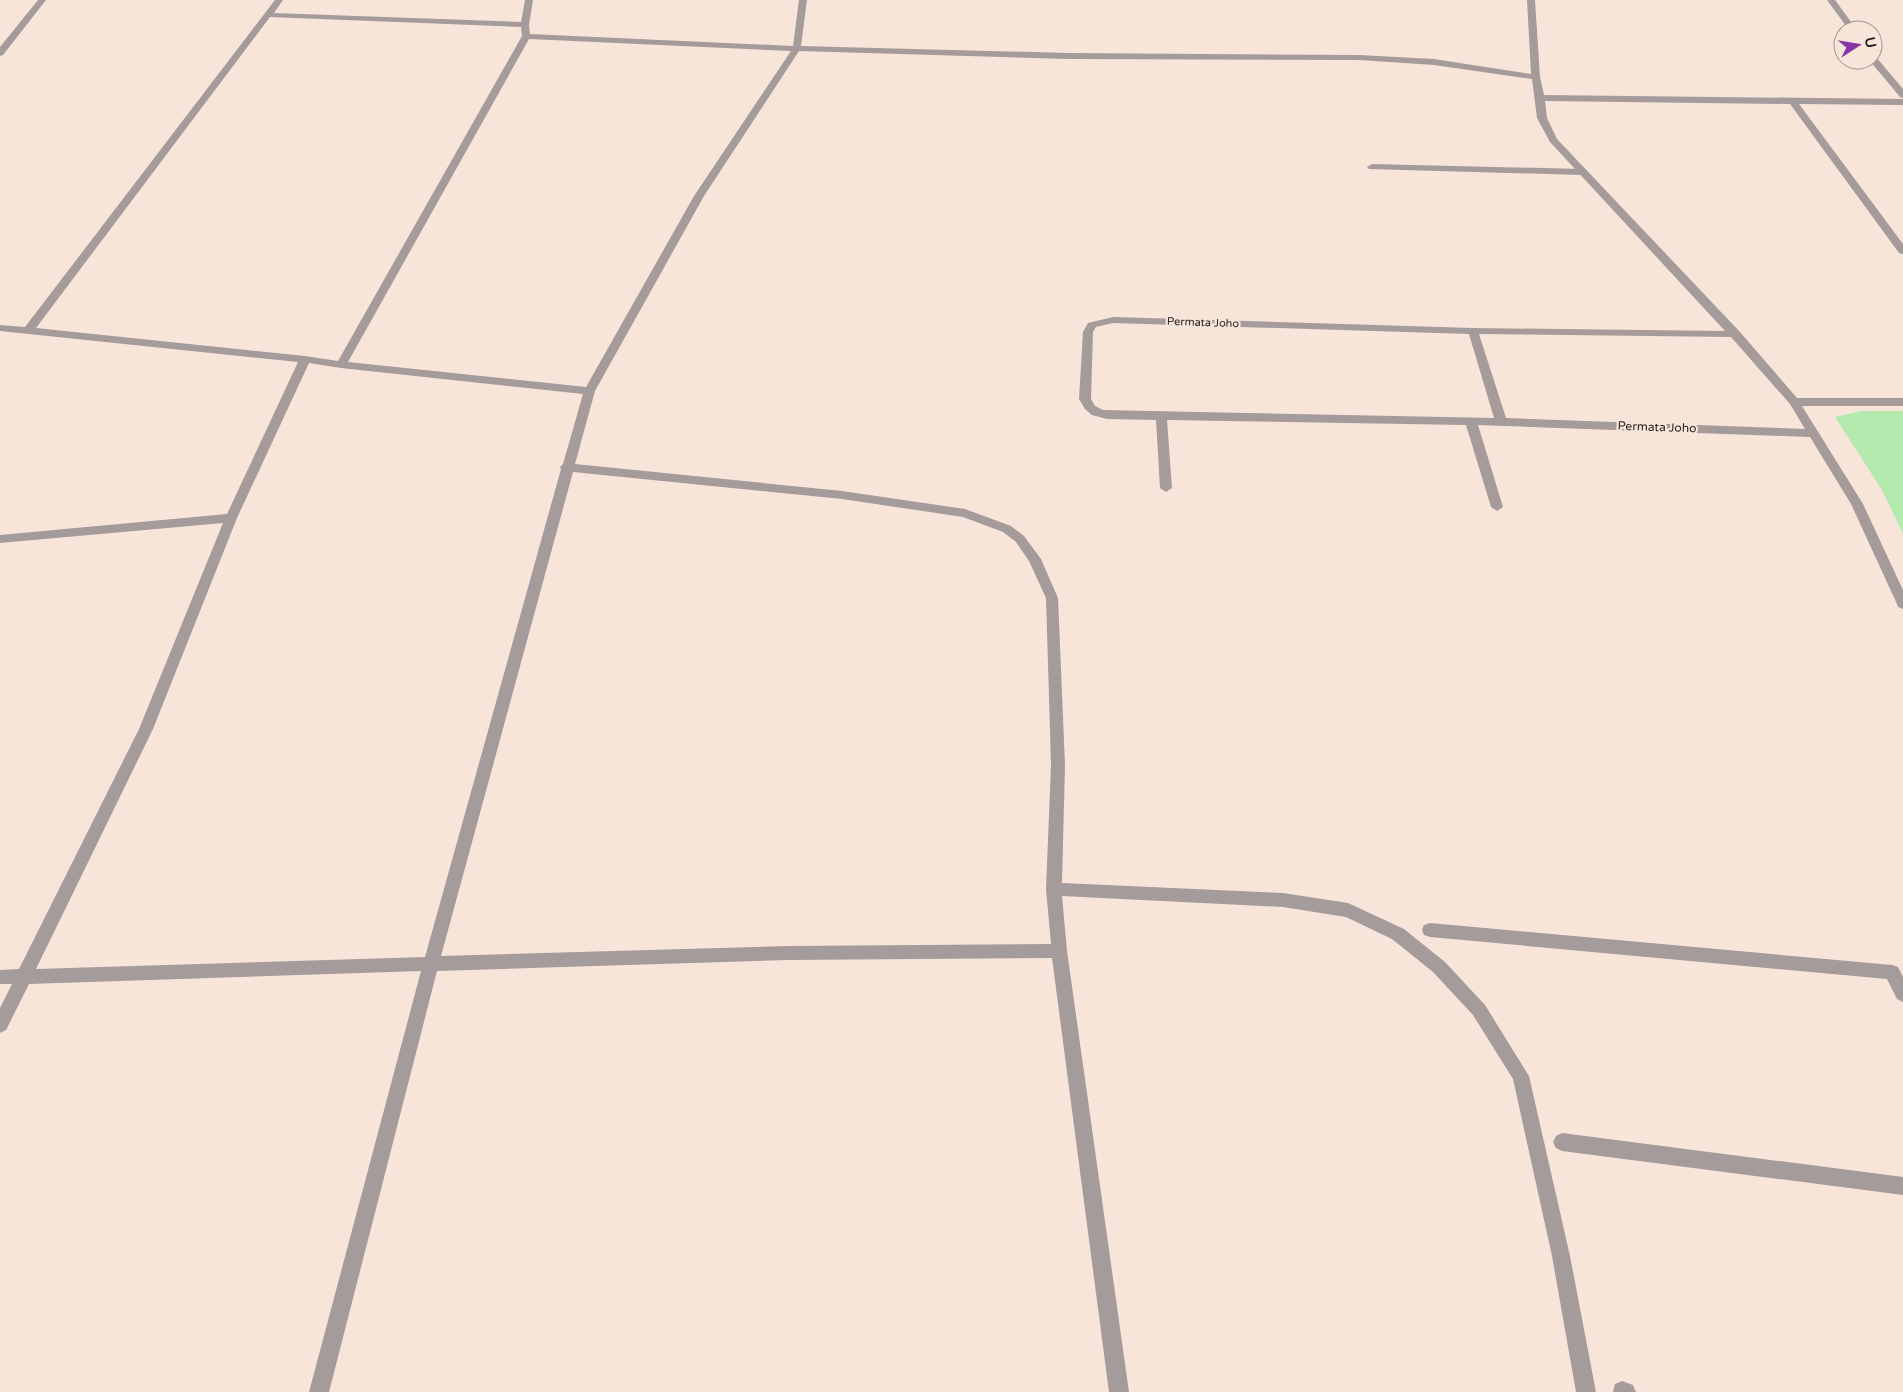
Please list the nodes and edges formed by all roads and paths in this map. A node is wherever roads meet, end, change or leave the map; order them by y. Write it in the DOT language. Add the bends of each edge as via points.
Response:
graph roads {
  1 [pos="42,0"];
  2 [pos="279,0"];
  3 [pos="529,0"];
  4 [pos="803,0"];
  5 [pos="1531,0"];
  6 [pos="1832,0"];
  7 [pos="269,15"];
  8 [pos="1846,20"];
  9 [pos="525,31"];
  10 [pos="797,48"];
  11 [pos="0,53"];
  12 [pos="1882,70"];
  13 [pos="1536,77"];
  14 [pos="1903,95"];
  15 [pos="1540,98"];
  16 [pos="1793,100"];
  17 [pos="1903,102"];
  18 [pos="1372,167"];
  19 [pos="1582,172"];
  20 [pos="1903,251"];
  21 [pos="0,328"];
  22 [pos="29,330"];
  23 [pos="1473,331"];
  24 [pos="1736,334"];
  25 [pos="305,359"];
  26 [pos="340,365"];
  27 [pos="588,391"];
  28 [pos="1794,402"];
  29 [pos="1903,402"];
  30 [pos="1160,416"];
  31 [pos="1471,422"];
  32 [pos="1501,422"];
  33 [pos="1813,433"];
  34 [pos="566,467"];
  35 [pos="1166,488"];
  36 [pos="1497,508"];
  37 [pos="231,518"];
  38 [pos="0,539"];
  39 [pos="1903,604"];
  40 [pos="1054,889"];
  41 [pos="1430,930"];
  42 [pos="1059,951"];
  43 [pos="431,963"];
  44 [pos="0,977"];
  45 [pos="25,977"];
  46 [pos="1903,994"];
  47 [pos="0,1025"];
  48 [pos="1562,1142"];
  49 [pos="1903,1186"];
  50 [pos="319,1392"];
  51 [pos="1119,1392"];
  52 [pos="1586,1392"];
  1 -- 11 [label="street"];
  2 -- 7 [label="street"];
  3 -- 9 [label="street"];
  4 -- 10 [label="street"];
  5 -- 13 [label="street"];
  6 -- 8 [label="street"];
  7 -- 9 [label="street"];
  7 -- 22 [label="street"];
  9 -- 10 [label="street"];
  9 -- 26 [label="street"];
  10 -- 13 [label="street" via="1068,56 1321,56 1475,66"];
  10 -- 27 [label="street" via="699,196"];
  12 -- 14 [label="street"];
  13 -- 15 [label="street"];
  15 -- 16 [label="street"];
  15 -- 19 [label="street" via="1546,130"];
  16 -- 17 [label="street"];
  16 -- 20 [label="street"];
  18 -- 19 [label="street"];
  19 -- 24 [label="street" via="1703,303"];
  21 -- 22 [label="street"];
  22 -- 25 [label="street"];
  23 -- 24 [label="street, Permata Joho"];
  23 -- 30 [label="street, Permata Joho" via="1129,319 1092,325 1088,332 1087,405 1095,413 1106,415"];
  23 -- 32 [label="street"];
  24 -- 28 [label="street"];
  25 -- 26 [label="street"];
  25 -- 37 [label="street"];
  26 -- 27 [label="street"];
  27 -- 34 [label="street"];
  28 -- 29 [label="street"];
  28 -- 33 [label="street"];
  30 -- 31 [label="street, Permata Joho"];
  30 -- 35 [label="street"];
  31 -- 32 [label="street, Permata Joho"];
  31 -- 36 [label="street"];
  32 -- 33 [label="street, Permata Joho"];
  33 -- 39 [label="street" via="1857,504"];
  34 -- 40 [label="street" via="842,494 965,513 1007,529 1020,539 1035,559 1052,598 1058,766"];
  34 -- 43 [label="street"];
  37 -- 38 [label="street"];
  37 -- 45 [label="street" via="146,729"];
  40 -- 42 [label="street"];
  40 -- 52 [label="street" via="1282,900 1348,910 1398,934 1438,967 1479,1010 1520,1076 1561,1256"];
  41 -- 46 [label="street" via="1892,972"];
  42 -- 43 [label="street" via="787,952"];
  42 -- 51 [label="street"];
  43 -- 45 [label="street"];
  43 -- 50 [label="street"];
  44 -- 45 [label="street"];
  45 -- 47 [label="street"];
  48 -- 49 [label="street"];
}
